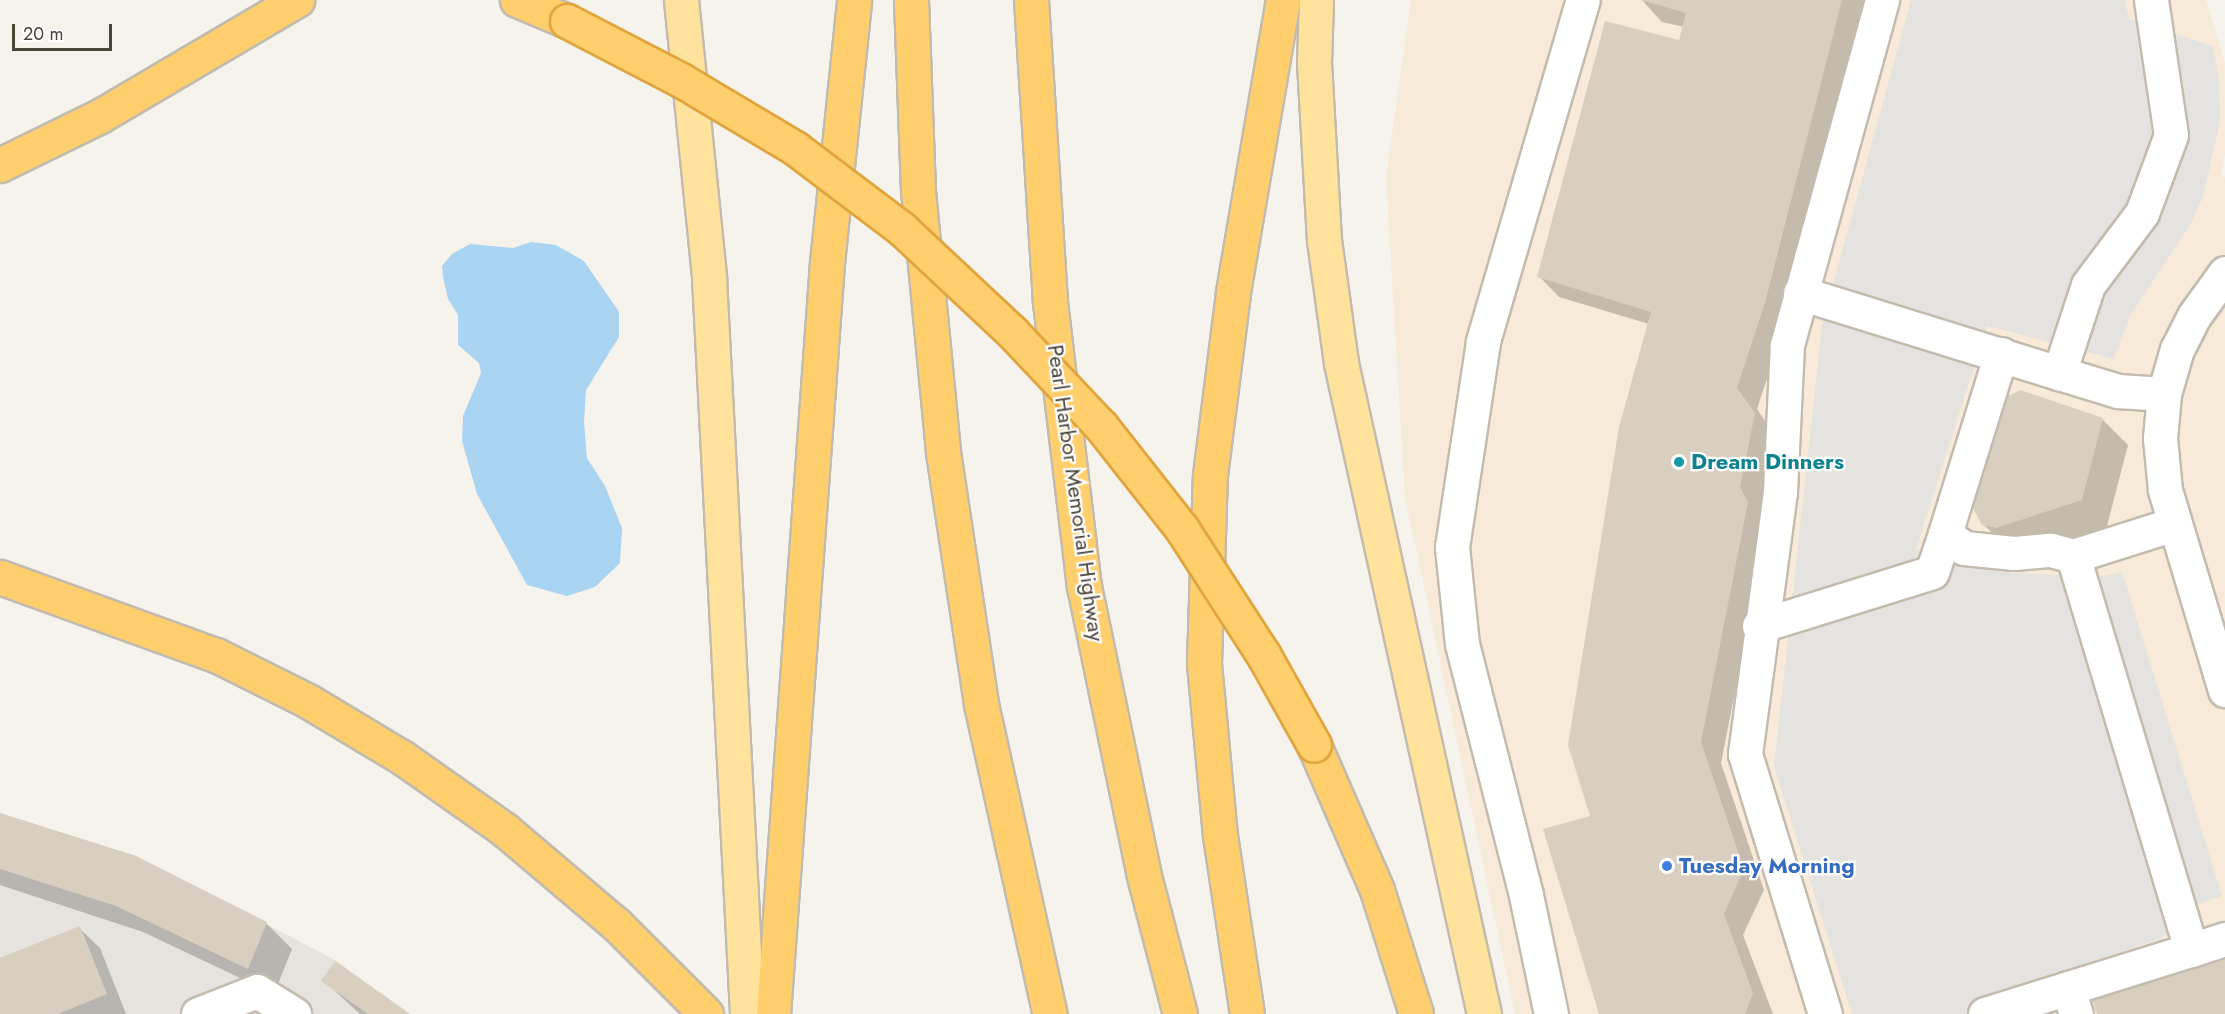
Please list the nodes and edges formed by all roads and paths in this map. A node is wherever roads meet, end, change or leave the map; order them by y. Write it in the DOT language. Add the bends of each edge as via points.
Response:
graph roads {
  1 [pos="297,0"];
  2 [pos="517,0"];
  3 [pos="681,0"];
  4 [pos="854,0"];
  5 [pos="911,0"];
  6 [pos="1031,0"];
  7 [pos="1283,0"];
  8 [pos="1316,0"];
  9 [pos="1583,0"];
  10 [pos="1882,0"];
  11 [pos="2151,0"];
  12 [pos="0,165"];
  13 [pos="2225,273"];
  14 [pos="1800,293"];
  15 [pos="2001,354"];
  16 [pos="2059,373"];
  17 [pos="2164,394"];
  18 [pos="2174,524"];
  19 [pos="1945,534"];
  20 [pos="2073,556"];
  21 [pos="0,577"];
  22 [pos="1759,626"];
  23 [pos="2225,690"];
  24 [pos="2225,939"];
  25 [pos="2191,950"];
  26 [pos="2072,1001"];
  27 [pos="198,1014"];
  28 [pos="294,1014"];
  29 [pos="706,1014"];
  30 [pos="747,1014"];
  31 [pos="773,1014"];
  32 [pos="1050,1014"];
  33 [pos="1180,1014"];
  34 [pos="1247,1014"];
  35 [pos="1416,1014"];
  36 [pos="1484,1014"];
  37 [pos="1551,1014"];
  38 [pos="1825,1014"];
  39 [pos="1985,1014"];
  1 -- 12 [label="highway" via="100,116"];
  2 -- 35 [label="highway, bridge" via="567,21 681,80 795,148 902,229 1012,332 1101,426 1182,529 1263,654 1314,745 1377,890"];
  3 -- 30 [label="main road" via="709,278"];
  4 -- 31 [label="highway" via="827,263"];
  5 -- 32 [label="highway" via="918,191 943,452 981,704"];
  6 -- 33 [label="highway, Pearl Harbor Memorial Highway" via="1050,303 1084,586 1143,872"];
  7 -- 34 [label="highway" via="1233,292 1210,475 1204,663 1220,836"];
  8 -- 36 [label="main road" via="1314,62 1324,240 1341,363"];
  9 -- 37 [label="street" via="1483,341 1452,547 1462,644 1526,895"];
  10 -- 14 [label="street"];
  11 -- 16 [label="street" via="2171,135 2142,213 2088,285"];
  13 -- 17 [label="street" via="2194,316 2177,349"];
  14 -- 15 [label="street"];
  14 -- 22 [label="street" via="1786,345 1780,492"];
  15 -- 16 [label="street"];
  15 -- 19 [label="street"];
  16 -- 17 [label="street" via="2118,391"];
  17 -- 18 [label="street" via="2160,438 2165,490"];
  18 -- 20 [label="street"];
  18 -- 23 [label="street"];
  19 -- 20 [label="street" via="1964,548 2014,553 2051,550"];
  19 -- 22 [label="street" via="1932,572"];
  20 -- 25 [label="street"];
  21 -- 29 [label="highway" via="216,655 308,701 404,758 506,830 616,925"];
  22 -- 38 [label="street" via="1745,754"];
  24 -- 25 [label="street"];
  25 -- 26 [label="street"];
  26 -- 39 [label="street"];
  27 -- 28 [label="street" via="257,991"];
}
